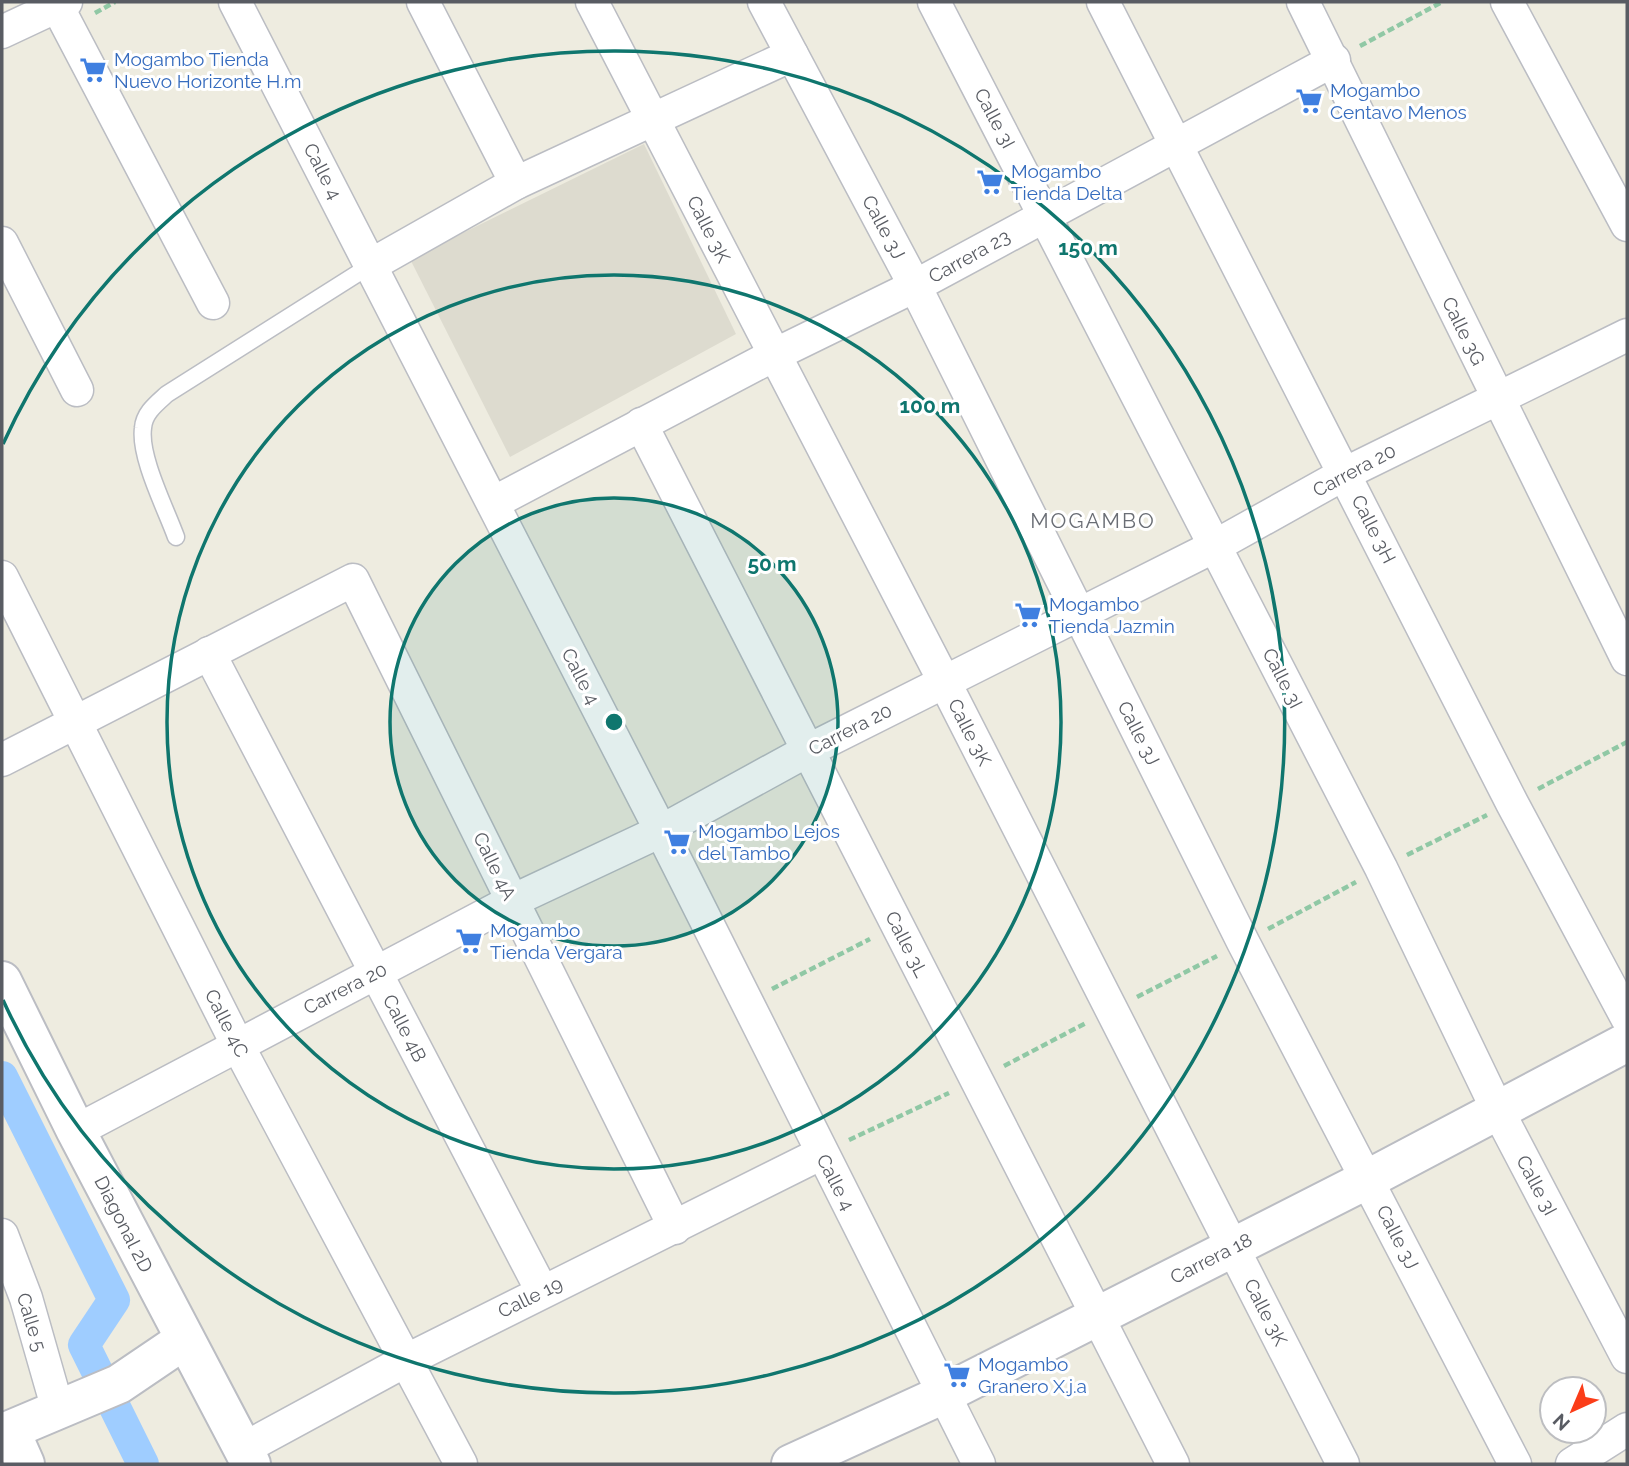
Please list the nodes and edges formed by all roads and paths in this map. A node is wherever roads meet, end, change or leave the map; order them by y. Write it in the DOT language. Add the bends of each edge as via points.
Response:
graph roads {
  1 [pos="235,2"];
  2 [pos="423,2"];
  3 [pos="593,2"];
  4 [pos="764,2"];
  5 [pos="934,2"];
  6 [pos="1103,2"];
  7 [pos="1303,2"];
  8 [pos="1442,2"];
  9 [pos="1507,2"];
  10 [pos="60,3"];
  11 [pos="2,32"];
  12 [pos="792,55"];
  13 [pos="1334,60"];
  14 [pos="653,119"];
  15 [pos="1177,146"];
  16 [pos="516,183"];
  17 [pos="1046,214"];
  18 [pos="1627,225"];
  19 [pos="2,243"];
  20 [pos="371,265"];
  21 [pos="915,286"];
  22 [pos="212,303"];
  23 [pos="1627,335"];
  24 [pos="774,355"];
  25 [pos="77,390"];
  26 [pos="1496,397"];
  27 [pos="641,424"];
  28 [pos="1346,473"];
  29 [pos="493,503"];
  30 [pos="176,537"];
  31 [pos="1215,546"];
  32 [pos="2,577"];
  33 [pos="1079,615"];
  34 [pos="209,653"];
  35 [pos="1627,659"];
  36 [pos="944,681"];
  37 [pos="76,723"];
  38 [pos="807,751"];
  39 [pos="2,760"];
  40 [pos="661,831"];
  41 [pos="512,901"];
  42 [pos="897,925"];
  43 [pos="376,972"];
  44 [pos="2,981"];
  45 [pos="746,1002"];
  46 [pos="1627,1018"];
  47 [pos="1627,1042"];
  48 [pos="237,1044"];
  49 [pos="1497,1109"];
  50 [pos="76,1131"];
  51 [pos="822,1153"];
  52 [pos="1368,1179"];
  53 [pos="675,1228"];
  54 [pos="2,1234"];
  55 [pos="1233,1247"];
  56 [pos="542,1291"];
  57 [pos="1097,1315"];
  58 [pos="184,1340"];
  59 [pos="1627,1357"];
  60 [pos="407,1360"];
  61 [pos="944,1394"];
  62 [pos="71,1405"];
  63 [pos="1627,1429"];
  64 [pos="12,1443"];
  65 [pos="247,1457"];
  66 [pos="797,1463"];
  67 [pos="461,1464"];
  68 [pos="979,1464"];
  69 [pos="1173,1464"];
  70 [pos="1343,1464"];
  71 [pos="1515,1464"];
  72 [pos="1572,1464"];
  1 -- 20 [label="street, Calle 4"];
  2 -- 16 [label="street"];
  3 -- 14 [label="street, Calle 3K"];
  4 -- 12 [label="street, Calle 3J"];
  5 -- 17 [label="street, Calle 3I"];
  6 -- 15 [label="street, Calle 3H"];
  7 -- 13 [label="street, Calle 3G"];
  8 -- 13 [label="path"];
  9 -- 18 [label="street"];
  10 -- 11 [label="street"];
  10 -- 22 [label="street"];
  12 -- 14 [label="street"];
  12 -- 21 [label="street, Calle 3J"];
  13 -- 15 [label="street, Carrera 23"];
  13 -- 26 [label="street, Calle 3G"];
  14 -- 16 [label="street"];
  14 -- 24 [label="street, Calle 3K"];
  15 -- 17 [label="street, Carrera 23"];
  15 -- 28 [label="street, Calle 3H"];
  16 -- 20 [label="street"];
  17 -- 21 [label="street, Carrera 23"];
  17 -- 31 [label="street, Calle 3I"];
  19 -- 25 [label="street"];
  20 -- 29 [label="street, Calle 4"];
  20 -- 30 [label="lane" via="150,408 142,427 144,449"];
  21 -- 24 [label="street, Carrera 23"];
  21 -- 33 [label="street, Calle 3J"];
  23 -- 26 [label="street, Carrera 20"];
  24 -- 27 [label="street, Carrera 23"];
  24 -- 36 [label="street, Calle 3K"];
  26 -- 28 [label="street, Carrera 20"];
  26 -- 35 [label="street, Calle 3G"];
  27 -- 29 [label="street, Carrera 23"];
  27 -- 38 [label="street, Calle 3L"];
  28 -- 31 [label="street, Carrera 20"];
  28 -- 46 [label="street, Calle 3H" via="1512,803"];
  29 -- 40 [label="street, Calle 4"];
  31 -- 33 [label="street, Carrera 20"];
  31 -- 49 [label="street, Calle 3I" via="1381,868"];
  32 -- 37 [label="street, Calle 4C"];
  33 -- 36 [label="street, Carrera 20"];
  33 -- 52 [label="street, Calle 3J"];
  34 -- 37 [label="street"];
  34 -- 41 [label="street, Calle 4A" via="353,580"];
  34 -- 43 [label="street, Calle 4B"];
  36 -- 38 [label="street, Carrera 20"];
  36 -- 55 [label="street, Calle 3K"];
  37 -- 39 [label="street"];
  37 -- 48 [label="street, Calle 4C"];
  38 -- 40 [label="street, Carrera 20"];
  38 -- 42 [label="street, Calle 3L"];
  40 -- 41 [label="street, Carrera 20"];
  40 -- 45 [label="street, Calle 4"];
  41 -- 43 [label="street, Carrera 20"];
  41 -- 53 [label="street, Calle 4A"];
  42 -- 45 [label="path"];
  42 -- 57 [label="street, Calle 3L"];
  43 -- 48 [label="street, Carrera 20"];
  43 -- 56 [label="street, Calle 4B"];
  44 -- 50 [label="street, Diagonal 2D"];
  45 -- 51 [label="street, Calle 4"];
  47 -- 49 [label="street, Carrera 18"];
  48 -- 50 [label="street, Carrera 20"];
  48 -- 60 [label="street, Calle 4C"];
  49 -- 52 [label="street, Carrera 18"];
  49 -- 59 [label="street, Calle 3I"];
  50 -- 58 [label="street, Diagonal 2D"];
  51 -- 53 [label="street, Calle 19"];
  51 -- 61 [label="street, Calle 4"];
  52 -- 55 [label="street, Carrera 18"];
  52 -- 71 [label="street, Calle 3J"];
  53 -- 56 [label="street, Calle 19"];
  54 -- 62 [label="street, Calle 5"];
  55 -- 57 [label="street, Carrera 18"];
  55 -- 70 [label="street, Calle 3K"];
  56 -- 60 [label="street, Calle 19"];
  57 -- 61 [label="street, Carrera 18"];
  57 -- 69 [label="street, Calle 3L"];
  58 -- 62 [label="street" via="119,1384"];
  58 -- 65 [label="street, Diagonal 2D"];
  60 -- 65 [label="street, Calle 19"];
  60 -- 67 [label="street, Calle 4C"];
  61 -- 66 [label="street, Carrera 18"];
  61 -- 68 [label="street, Calle 4"];
  62 -- 64 [label="street"];
  63 -- 72 [label="street"];
}
